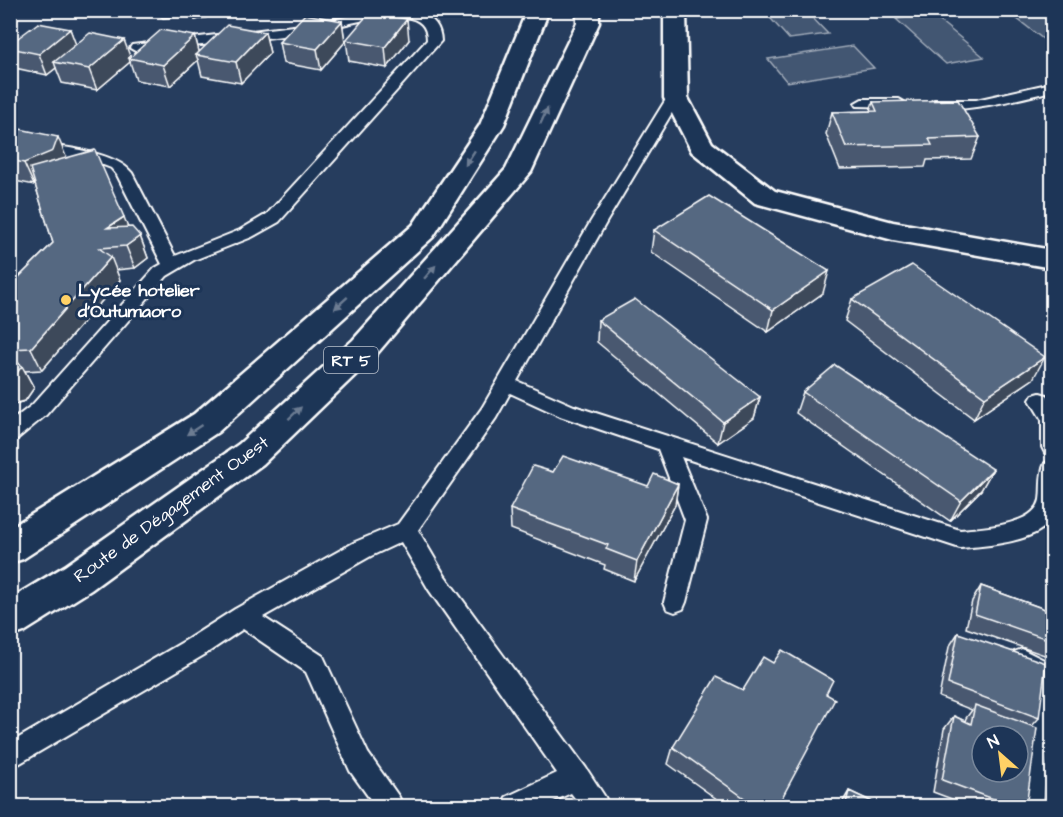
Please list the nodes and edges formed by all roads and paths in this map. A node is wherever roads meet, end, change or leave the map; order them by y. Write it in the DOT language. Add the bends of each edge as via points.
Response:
graph roads {
  1 [pos="538,10"];
  2 [pos="588,10"];
  3 [pos="675,10"];
  4 [pos="137,48"];
  5 [pos="1053,87"];
  6 [pos="675,96"];
  7 [pos="862,103"];
  8 [pos="10,145"];
  9 [pos="1053,259"];
  10 [pos="171,265"];
  11 [pos="507,384"];
  12 [pos="1040,400"];
  13 [pos="10,434"];
  14 [pos="666,444"];
  15 [pos="1053,447"];
  16 [pos="1053,469"];
  17 [pos="406,530"];
  18 [pos="10,549"];
  19 [pos="675,602"];
  20 [pos="243,616"];
  21 [pos="10,620"];
  22 [pos="999,650"];
  23 [pos="10,757"];
  24 [pos="577,777"];
  25 [pos="390,807"];
  26 [pos="515,807"];
  27 [pos="596,807"];
  28 [pos="1029,807"];
  1 -- 18 [label="main road, RT 5, one-way" via="492,124 423,231 206,423"];
  21 -- 2 [label="main road, Route de Dégagement Ouest / RT 5, one-way" via="78,578 251,454 364,348 518,172 588,23"];
  3 -- 6 [label="main road"];
  4 -- 10 [label="lane" via="310,28 389,13 407,13 426,20 434,30 434,41 273,218"];
  5 -- 7 [label="lane" via="976,104"];
  6 -- 9 [label="main road" via="701,147 767,198 893,231"];
  6 -- 11 [label="lane"];
  8 -- 10 [label="lane" via="102,159 116,165 124,173"];
  10 -- 13 [label="lane" via="39,410"];
  11 -- 14 [label="lane" via="567,411"];
  11 -- 17 [label="lane"];
  12 -- 15 [label="lane" via="1052,420"];
  14 -- 16 [label="lane" via="960,539 1021,529 1042,517 1050,502"];
  14 -- 19 [label="lane" via="696,520"];
  17 -- 20 [label="lane" via="363,549"];
  17 -- 24 [label="lane" via="437,583"];
  20 -- 23 [label="lane"];
  20 -- 25 [label="lane" via="315,664 359,762"];
  22 -- 28 [label="lane" via="1046,673"];
  24 -- 26 [label="lane"];
  24 -- 27 [label="lane"];
}
